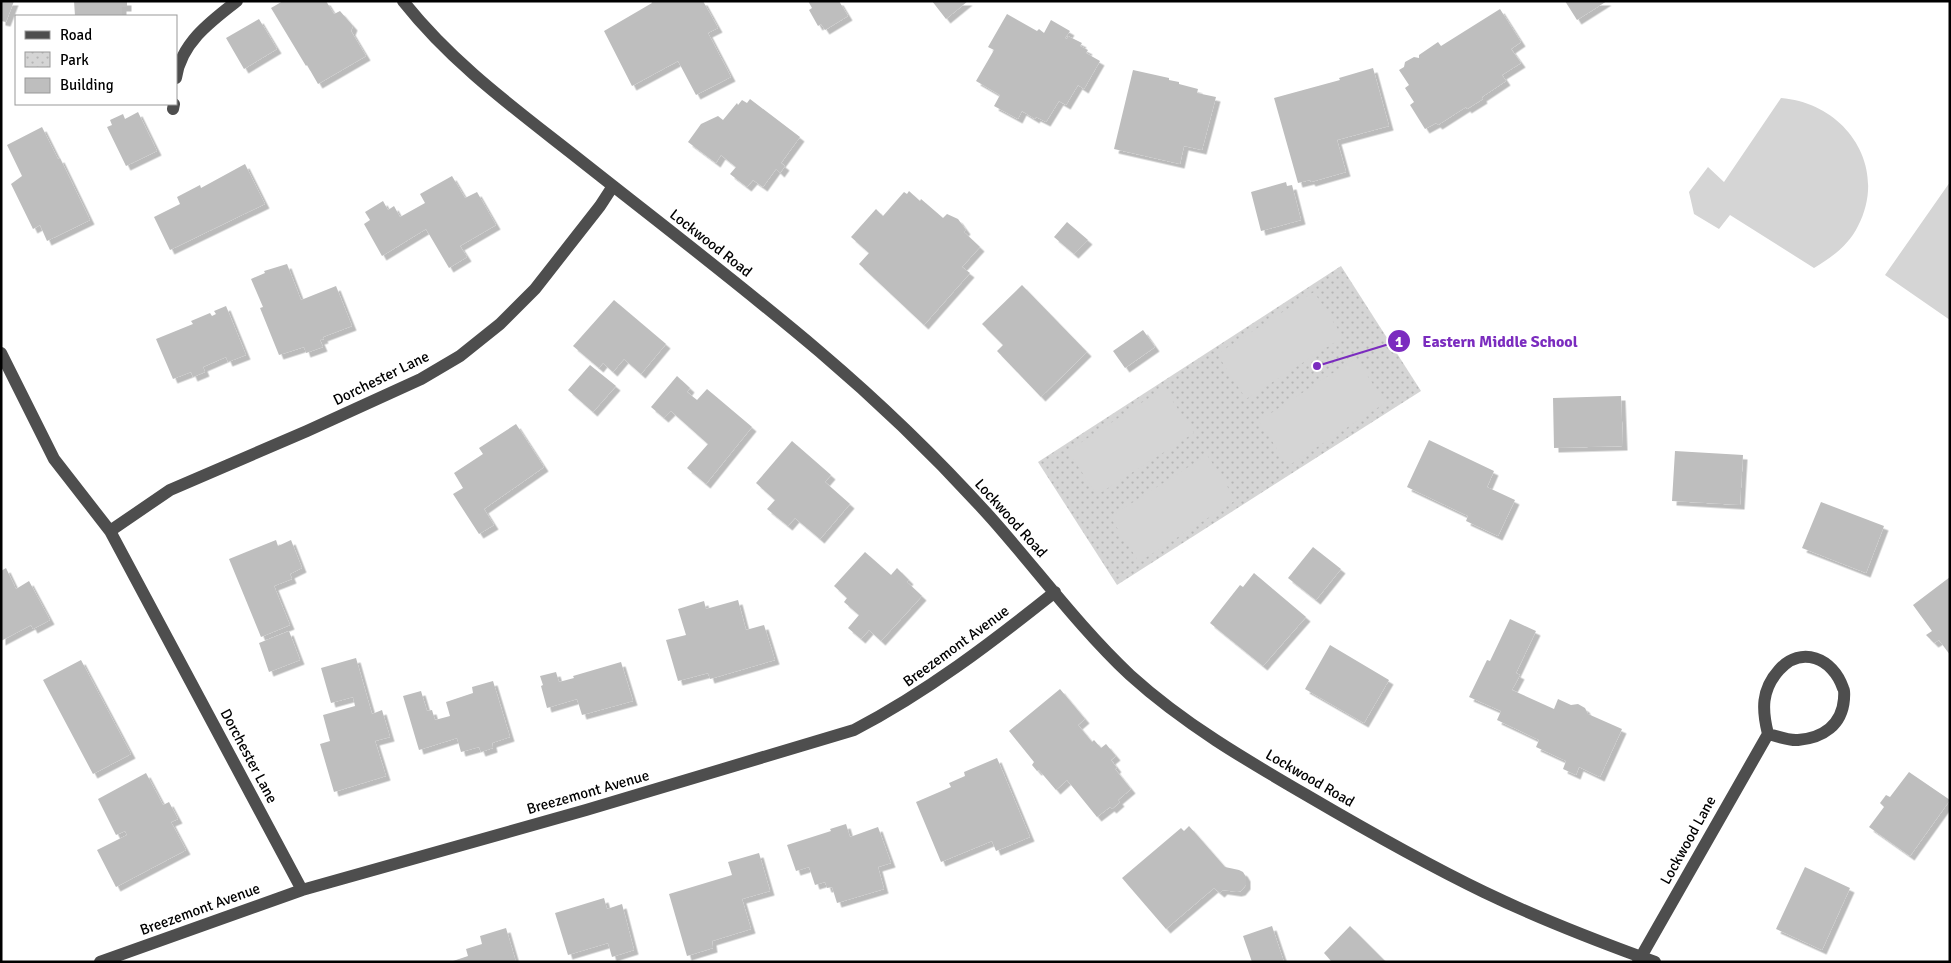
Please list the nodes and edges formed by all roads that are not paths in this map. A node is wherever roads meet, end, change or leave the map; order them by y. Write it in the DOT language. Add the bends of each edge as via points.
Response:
graph roads {
  1 [pos="237,1"];
  2 [pos="404,1"];
  3 [pos="178,65"];
  4 [pos="613,186"];
  5 [pos="1,353"];
  6 [pos="110,531"];
  7 [pos="1055,592"];
  8 [pos="1768,734"];
  9 [pos="302,890"];
  10 [pos="1640,959"];
  11 [pos="100,962"];
  12 [pos="1655,962"];
  1 -- 3 [label="street" via="197,34"];
  2 -- 4 [label="street, Lockwood Road" via="434,38 466,69"];
  4 -- 6 [label="street, Dorchester Lane" via="535,289 500,324 460,356 421,379 170,490"];
  4 -- 7 [label="street, Lockwood Road" via="822,353 947,472"];
  5 -- 6 [label="street, Dorchester Lane" via="54,458"];
  6 -- 9 [label="street, Dorchester Lane"];
  7 -- 9 [label="street, Breezemont Avenue" via="937,682 854,730"];
  7 -- 10 [label="street, Lockwood Road" via="1126,671 1170,709 1212,739 1348,820 1475,888"];
  8 -- 8 [label="street" via="1764,719 1765,698 1770,679 1784,664 1802,656 1818,658 1834,671 1844,689 1843,710 1834,726 1817,736 1796,741"];
  8 -- 10 [label="street, Lockwood Lane"];
  9 -- 11 [label="street, Breezemont Avenue"];
  10 -- 12 [label="street, Lockwood Road"];
}
